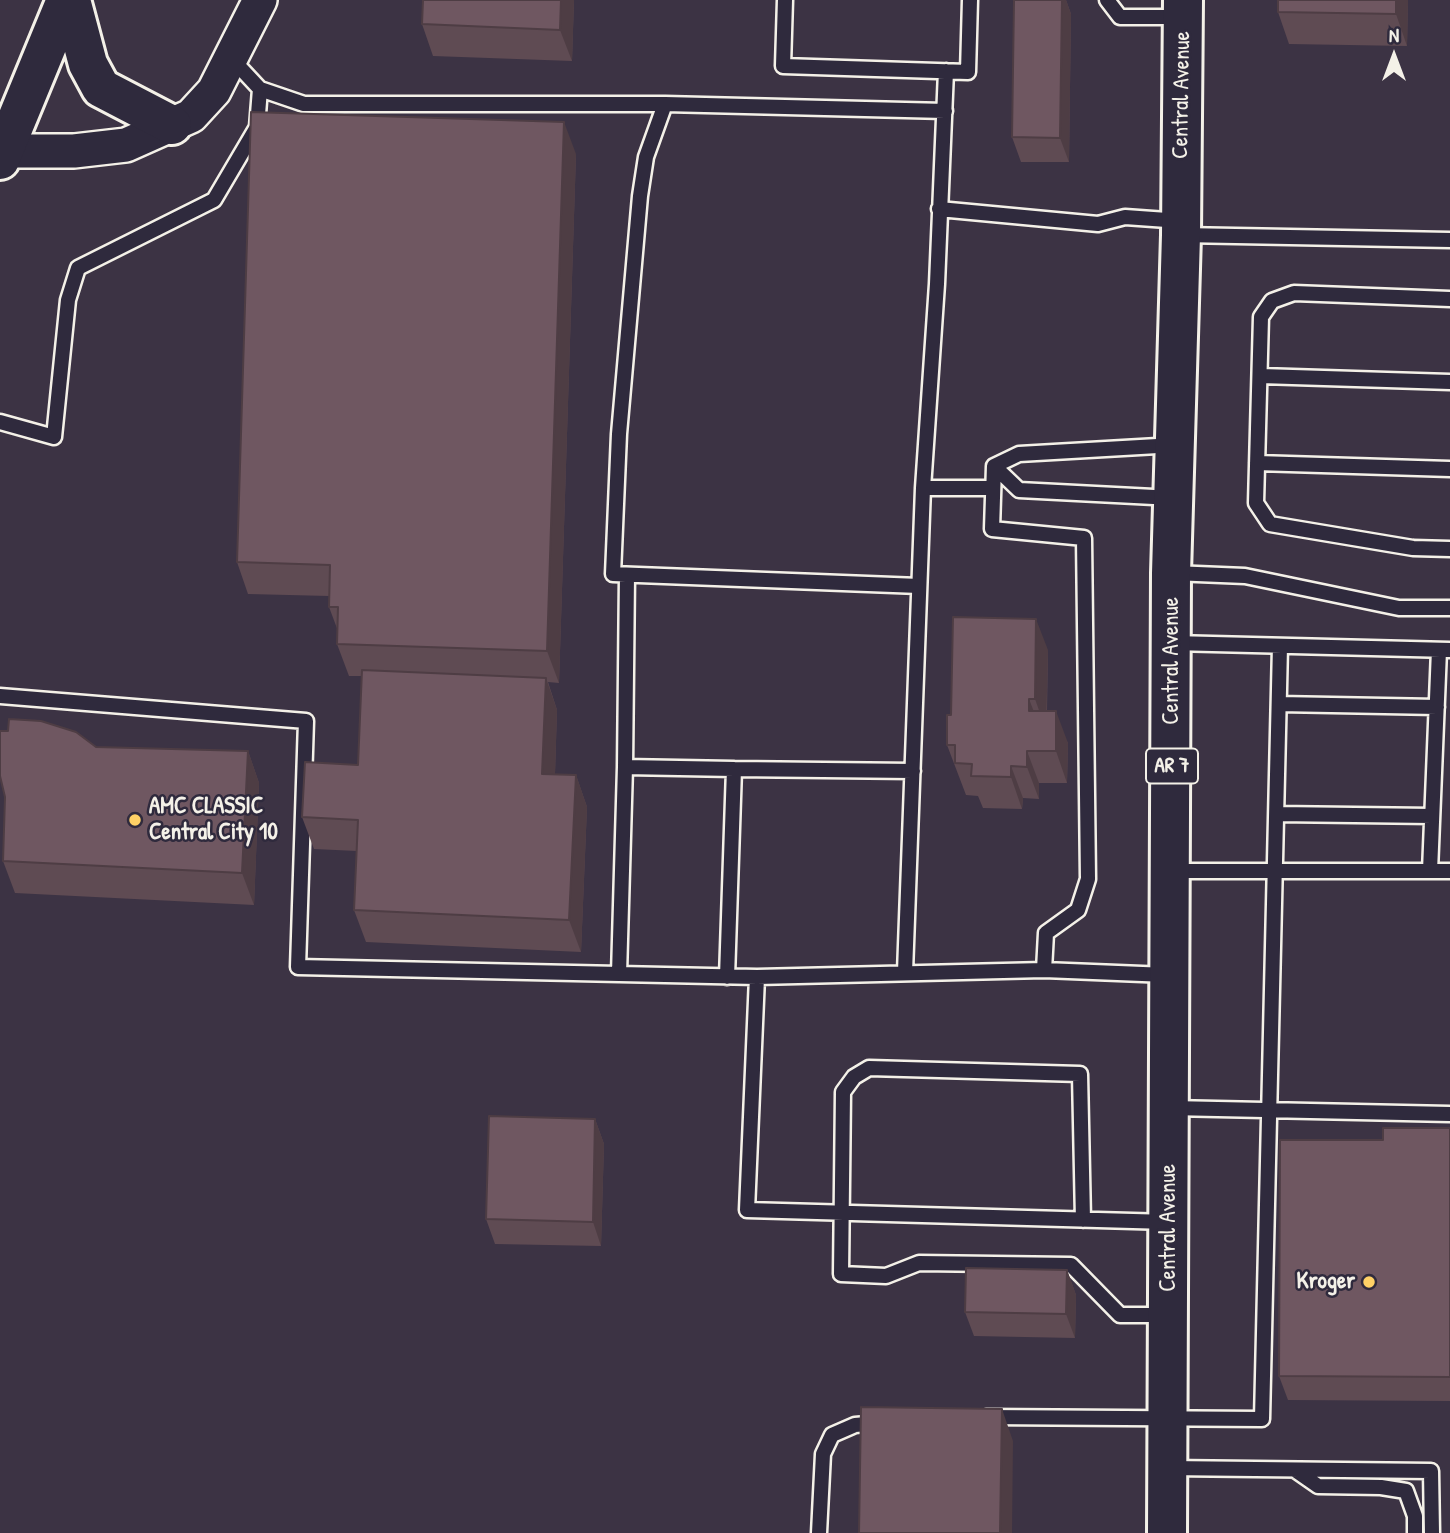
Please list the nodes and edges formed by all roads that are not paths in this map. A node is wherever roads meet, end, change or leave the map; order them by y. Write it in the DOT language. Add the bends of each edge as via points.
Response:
graph roads {
  1 [pos="68,0"];
  2 [pos="260,0"];
  3 [pos="785,0"];
  4 [pos="970,0"];
  5 [pos="1107,0"];
  6 [pos="1183,9"];
  7 [pos="232,60"];
  8 [pos="946,71"];
  9 [pos="260,89"];
  10 [pos="665,104"];
  11 [pos="945,111"];
  12 [pos="172,125"];
  13 [pos="1,154"];
  14 [pos="939,209"];
  15 [pos="1181,228"];
  16 [pos="1450,240"];
  17 [pos="1450,299"];
  18 [pos="1261,376"];
  19 [pos="1450,382"];
  20 [pos="0,422"];
  21 [pos="1176,445"];
  22 [pos="1257,463"];
  23 [pos="995,466"];
  24 [pos="1450,469"];
  25 [pos="923,488"];
  26 [pos="993,488"];
  27 [pos="1175,498"];
  28 [pos="1450,549"];
  29 [pos="1171,573"];
  30 [pos="628,575"];
  31 [pos="919,586"];
  32 [pos="1450,608"];
  33 [pos="1173,643"];
  34 [pos="1280,646"];
  35 [pos="1445,650"];
  36 [pos="0,696"];
  37 [pos="1279,704"];
  38 [pos="1437,707"];
  39 [pos="625,767"];
  40 [pos="734,769"];
  41 [pos="913,771"];
  42 [pos="1277,814"];
  43 [pos="1432,816"];
  44 [pos="1430,871"];
  45 [pos="1450,871"];
  46 [pos="1172,872"];
  47 [pos="1276,872"];
  48 [pos="1044,970"];
  49 [pos="905,972"];
  50 [pos="619,974"];
  51 [pos="1171,975"];
  52 [pos="727,977"];
  53 [pos="757,977"];
  54 [pos="1170,1108"];
  55 [pos="1268,1109"];
  56 [pos="1450,1114"];
  57 [pos="841,1213"];
  58 [pos="1083,1220"];
  59 [pos="1169,1222"];
  60 [pos="1168,1315"];
  61 [pos="975,1416"];
  62 [pos="1168,1417"];
  63 [pos="894,1421"];
  64 [pos="1168,1468"];
  65 [pos="1294,1469"];
  66 [pos="819,1533"];
  67 [pos="1167,1533"];
  68 [pos="1415,1533"];
  69 [pos="1432,1533"];
  1 -- 12 [label="main road" via="88,64 101,88"];
  1 -- 13 [label="main road"];
  2 -- 7 [label="street"];
  3 -- 8 [label="lane" via="783,66"];
  4 -- 8 [label="lane" via="968,72"];
  5 -- 6 [label="lane" via="1120,16"];
  6 -- 15 [label="main road, Central Avenue / AR 7"];
  7 -- 9 [label="lane"];
  7 -- 12 [label="street" via="199,108"];
  8 -- 11 [label="lane"];
  9 -- 10 [label="lane" via="304,104"];
  9 -- 20 [label="lane" via="257,127 214,200 78,268 68,300 54,436"];
  10 -- 11 [label="lane"];
  10 -- 30 [label="lane" via="646,156 626,350 613,574"];
  11 -- 14 [label="lane"];
  12 -- 13 [label="street" via="126,145"];
  14 -- 15 [label="lane" via="1098,224 1125,217"];
  14 -- 25 [label="lane"];
  15 -- 16 [label="lane"];
  15 -- 21 [label="main road, Central Avenue / AR 7"];
  17 -- 18 [label="lane" via="1294,293 1272,301 1261,317"];
  18 -- 19 [label="lane"];
  18 -- 22 [label="lane"];
  21 -- 23 [label="lane" via="1019,454"];
  21 -- 27 [label="main road, Central Avenue / AR 7"];
  22 -- 24 [label="lane"];
  22 -- 28 [label="lane" via="1256,503 1269,524 1413,548"];
  23 -- 26 [label="lane"];
  23 -- 27 [label="lane" via="1019,490"];
  25 -- 26 [label="lane"];
  25 -- 31 [label="lane"];
  26 -- 48 [label="lane" via="992,529 1084,538 1088,879 1078,910 1046,933"];
  27 -- 29 [label="main road, Central Avenue / AR 7"];
  29 -- 32 [label="lane" via="1245,576 1399,608"];
  29 -- 33 [label="main road, Central Avenue / AR 7"];
  30 -- 31 [label="lane"];
  30 -- 39 [label="lane"];
  31 -- 41 [label="lane"];
  33 -- 34 [label="lane"];
  33 -- 46 [label="main road, Central Avenue / AR 7"];
  34 -- 35 [label="lane"];
  34 -- 37 [label="lane"];
  35 -- 38 [label="lane"];
  36 -- 50 [label="lane" via="306,721 298,967"];
  37 -- 38 [label="lane"];
  37 -- 42 [label="lane"];
  38 -- 43 [label="lane"];
  39 -- 40 [label="lane"];
  39 -- 50 [label="lane"];
  40 -- 41 [label="lane"];
  40 -- 52 [label="lane"];
  41 -- 49 [label="lane"];
  42 -- 43 [label="lane"];
  42 -- 47 [label="lane"];
  43 -- 44 [label="lane"];
  44 -- 45 [label="lane"];
  44 -- 47 [label="lane"];
  46 -- 47 [label="lane"];
  46 -- 51 [label="main road, Central Avenue / AR 7"];
  47 -- 55 [label="lane"];
  48 -- 49 [label="lane"];
  48 -- 51 [label="lane"];
  49 -- 53 [label="lane"];
  50 -- 52 [label="lane"];
  51 -- 54 [label="main road, Central Avenue / AR 7"];
  52 -- 53 [label="lane"];
  53 -- 57 [label="lane" via="747,1210"];
  54 -- 55 [label="lane"];
  54 -- 59 [label="main road, Central Avenue / AR 7"];
  55 -- 56 [label="lane"];
  55 -- 62 [label="lane" via="1262,1419"];
  57 -- 58 [label="lane"];
  57 -- 58 [label="lane" via="843,1092 854,1077 869,1068 1080,1074"];
  57 -- 60 [label="lane" via="841,1274 886,1276 919,1264 1071,1265 1120,1315"];
  58 -- 59 [label="lane"];
  59 -- 60 [label="main road, Central Avenue / AR 7"];
  60 -- 62 [label="main road, Central Avenue / AR 7"];
  61 -- 62 [label="lane"];
  62 -- 64 [label="main road, Central Avenue / AR 7"];
  63 -- 66 [label="lane" via="855,1425 832,1435 823,1454"];
  64 -- 65 [label="lane"];
  64 -- 67 [label="main road, Central Avenue / AR 7"];
  65 -- 68 [label="lane" via="1318,1486 1406,1491 1415,1516"];
  65 -- 69 [label="lane" via="1431,1472"];
}
